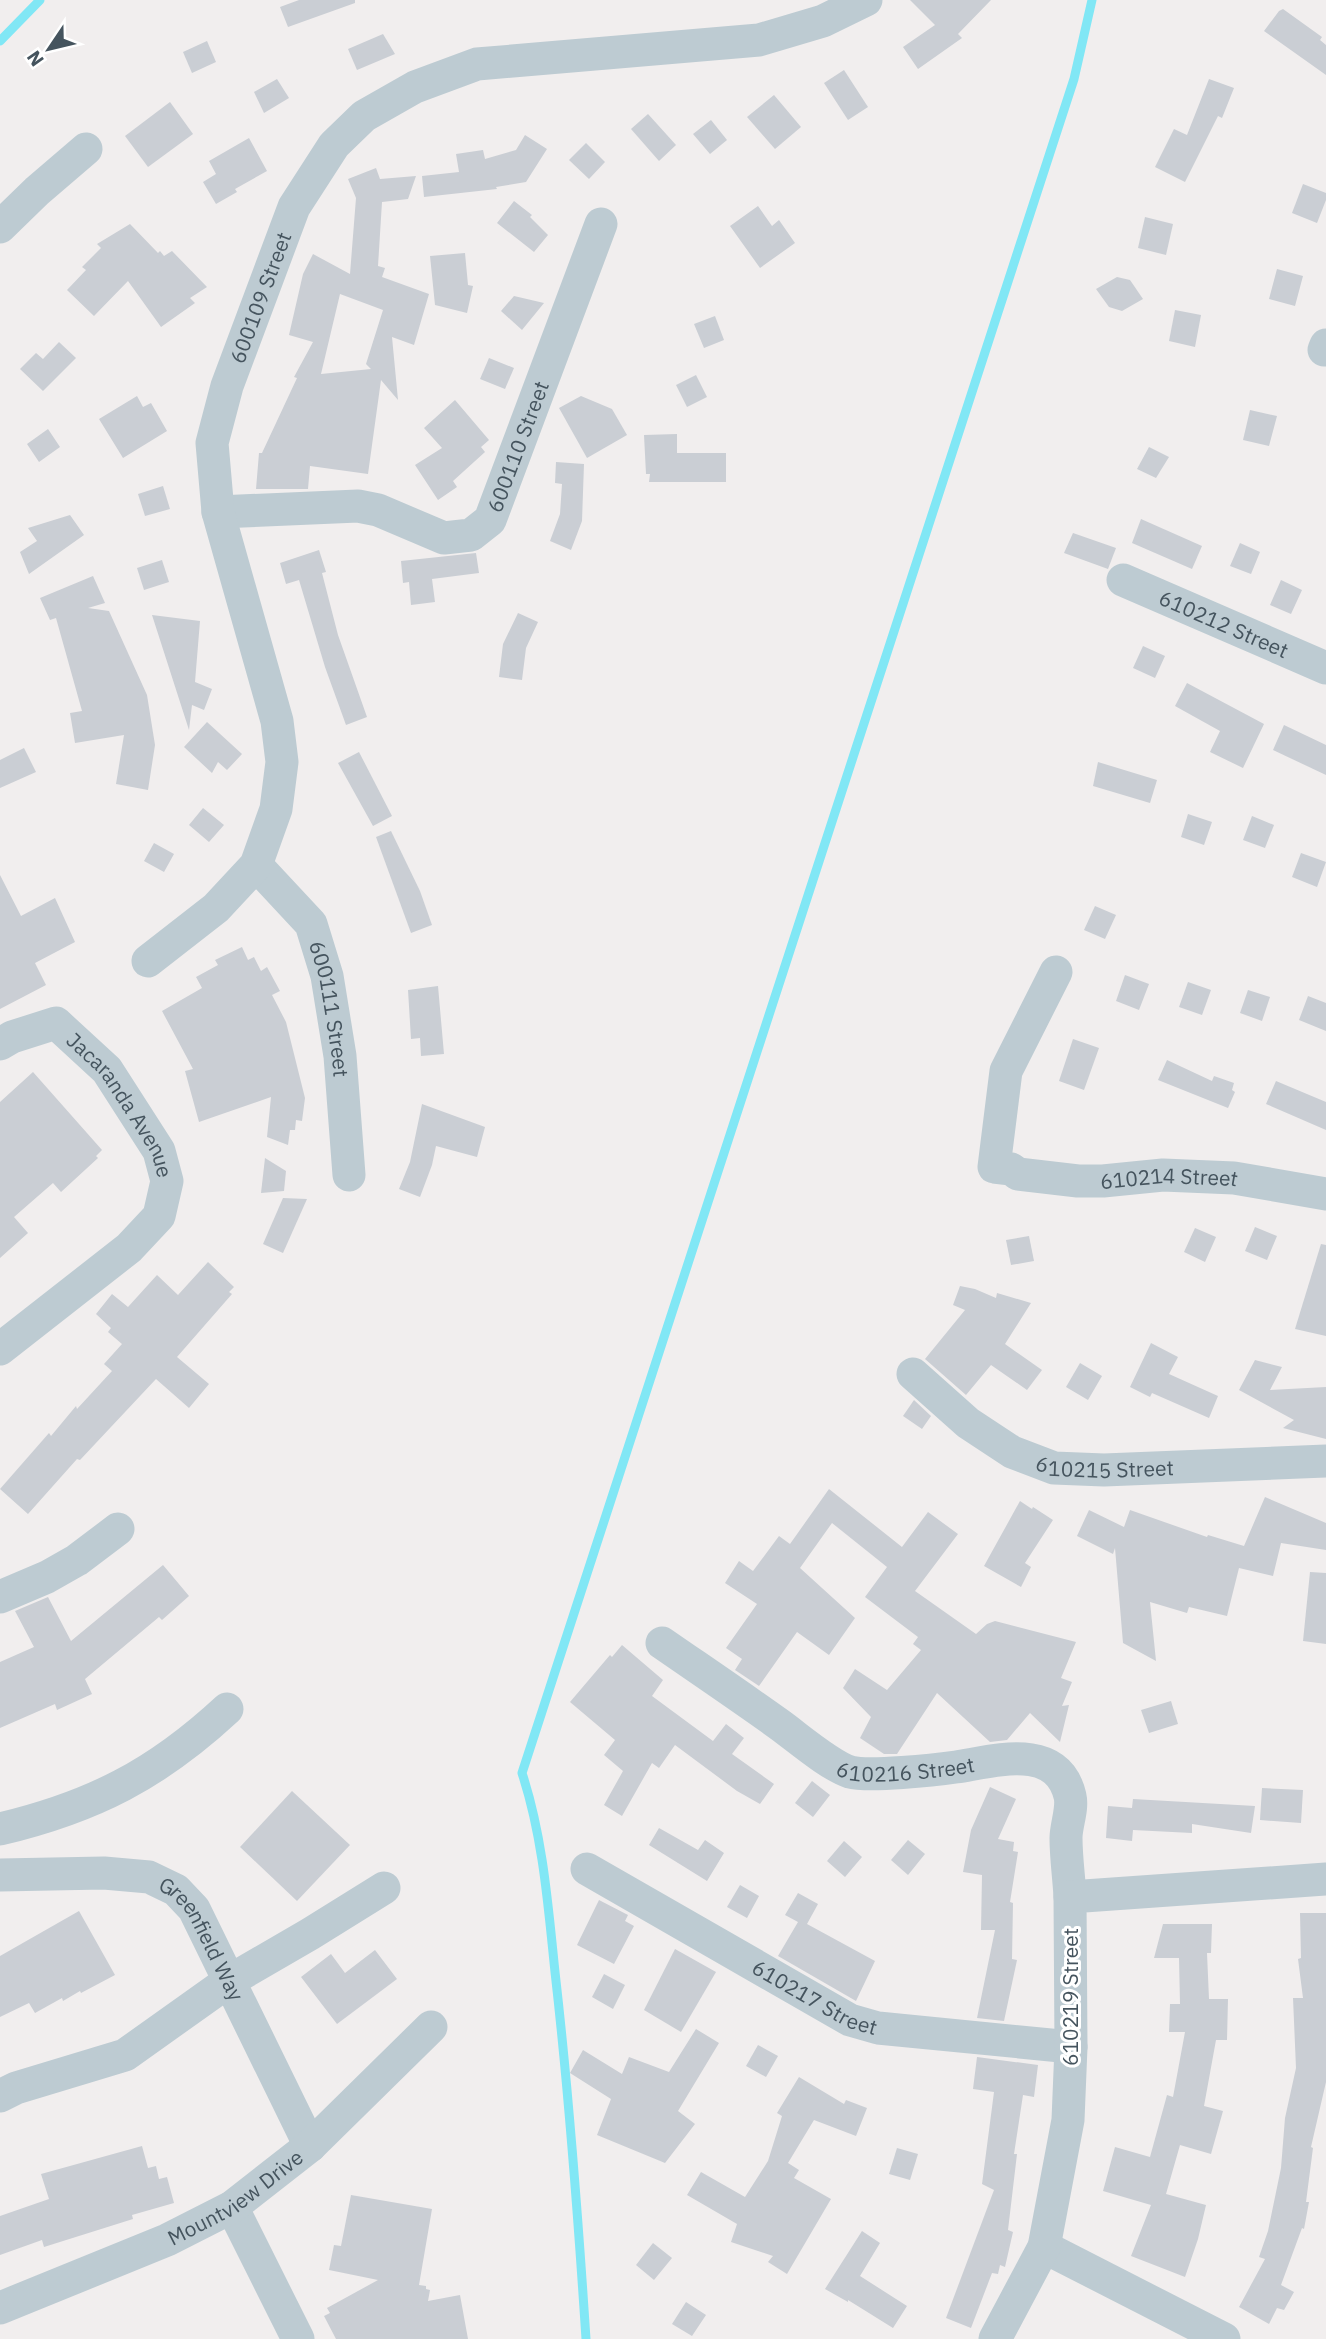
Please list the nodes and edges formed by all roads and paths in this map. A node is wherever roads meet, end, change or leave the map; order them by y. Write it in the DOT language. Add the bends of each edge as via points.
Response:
graph roads {
  1 [pos="866,0"];
  2 [pos="86,149"];
  3 [pos="601,224"];
  4 [pos="0,227"];
  5 [pos="218,512"];
  6 [pos="1123,580"];
  7 [pos="1326,668"];
  8 [pos="256,865"];
  9 [pos="148,961"];
  10 [pos="1056,972"];
  11 [pos="0,1044"];
  12 [pos="349,1175"];
  13 [pos="1326,1195"];
  14 [pos="0,1349"];
  15 [pos="913,1374"];
  16 [pos="1326,1461"];
  17 [pos="118,1529"];
  18 [pos="0,1597"];
  19 [pos="662,1643"];
  20 [pos="227,1709"];
  21 [pos="0,1829"];
  22 [pos="587,1869"];
  23 [pos="0,1875"];
  24 [pos="1326,1879"];
  25 [pos="384,1888"];
  26 [pos="1070,1897"];
  27 [pos="229,1981"];
  28 [pos="431,2027"];
  29 [pos="1071,2047"];
  30 [pos="0,2096"];
  31 [pos="310,2146"];
  32 [pos="232,2207"];
  33 [pos="1044,2247"];
  34 [pos="0,2308"];
  35 [pos="298,2339"];
  36 [pos="995,2339"];
  37 [pos="1224,2339"];
  1 -- 5 [label="street, 600109 Street" via="823,21 759,40 477,64 415,87 364,116 334,145 294,207 236,361 212,443"];
  2 -- 4 [label="street"];
  3 -- 5 [label="street, 600110 Street" via="490,520 471,535 444,538 358,506"];
  5 -- 8 [label="street, 600109 Street" via="277,721 282,762 276,809"];
  6 -- 7 [label="street, 610212 Street"];
  8 -- 9 [label="street, 600109 Street" via="216,908"];
  8 -- 12 [label="street, 600111 Street" via="311,924 327,976 340,1056"];
  10 -- 13 [label="street, 610214 Street" via="1006,1071 994,1167 1078,1181 1163,1175 1234,1178"];
  11 -- 14 [label="street, Jacaranda Avenue" via="56,1023 107,1070 159,1151 167,1181 159,1216 129,1248"];
  15 -- 16 [label="street, 610215 Street" via="968,1423 1012,1452 1054,1468"];
  17 -- 18 [label="street" via="77,1560"];
  19 -- 26 [label="street, 610216 Street" via="849,1771 953,1767 1013,1757 1052,1768 1064,1780 1070,1799 1066,1837"];
  20 -- 21 [label="street" via="150,1771 101,1797"];
  22 -- 29 [label="street, 610217 Street" via="849,2021 878,2028"];
  23 -- 27 [label="street, Greenfield Way" via="149,1877 177,1890 194,1909"];
  24 -- 26 [label="street, 610219 Street"];
  25 -- 27 [label="street"];
  26 -- 29 [label="street, 610219 Street"];
  27 -- 30 [label="street" via="125,2055"];
  27 -- 31 [label="street, Greenfield Way"];
  28 -- 31 [label="street, Mountview Drive"];
  29 -- 33 [label="street, 610219 Street" via="1068,2120"];
  31 -- 32 [label="street, Mountview Drive"];
  32 -- 34 [label="street, Mountview Drive" via="167,2240"];
  32 -- 35 [label="street"];
  33 -- 36 [label="street, 610219 Street"];
  33 -- 37 [label="street"];
}
